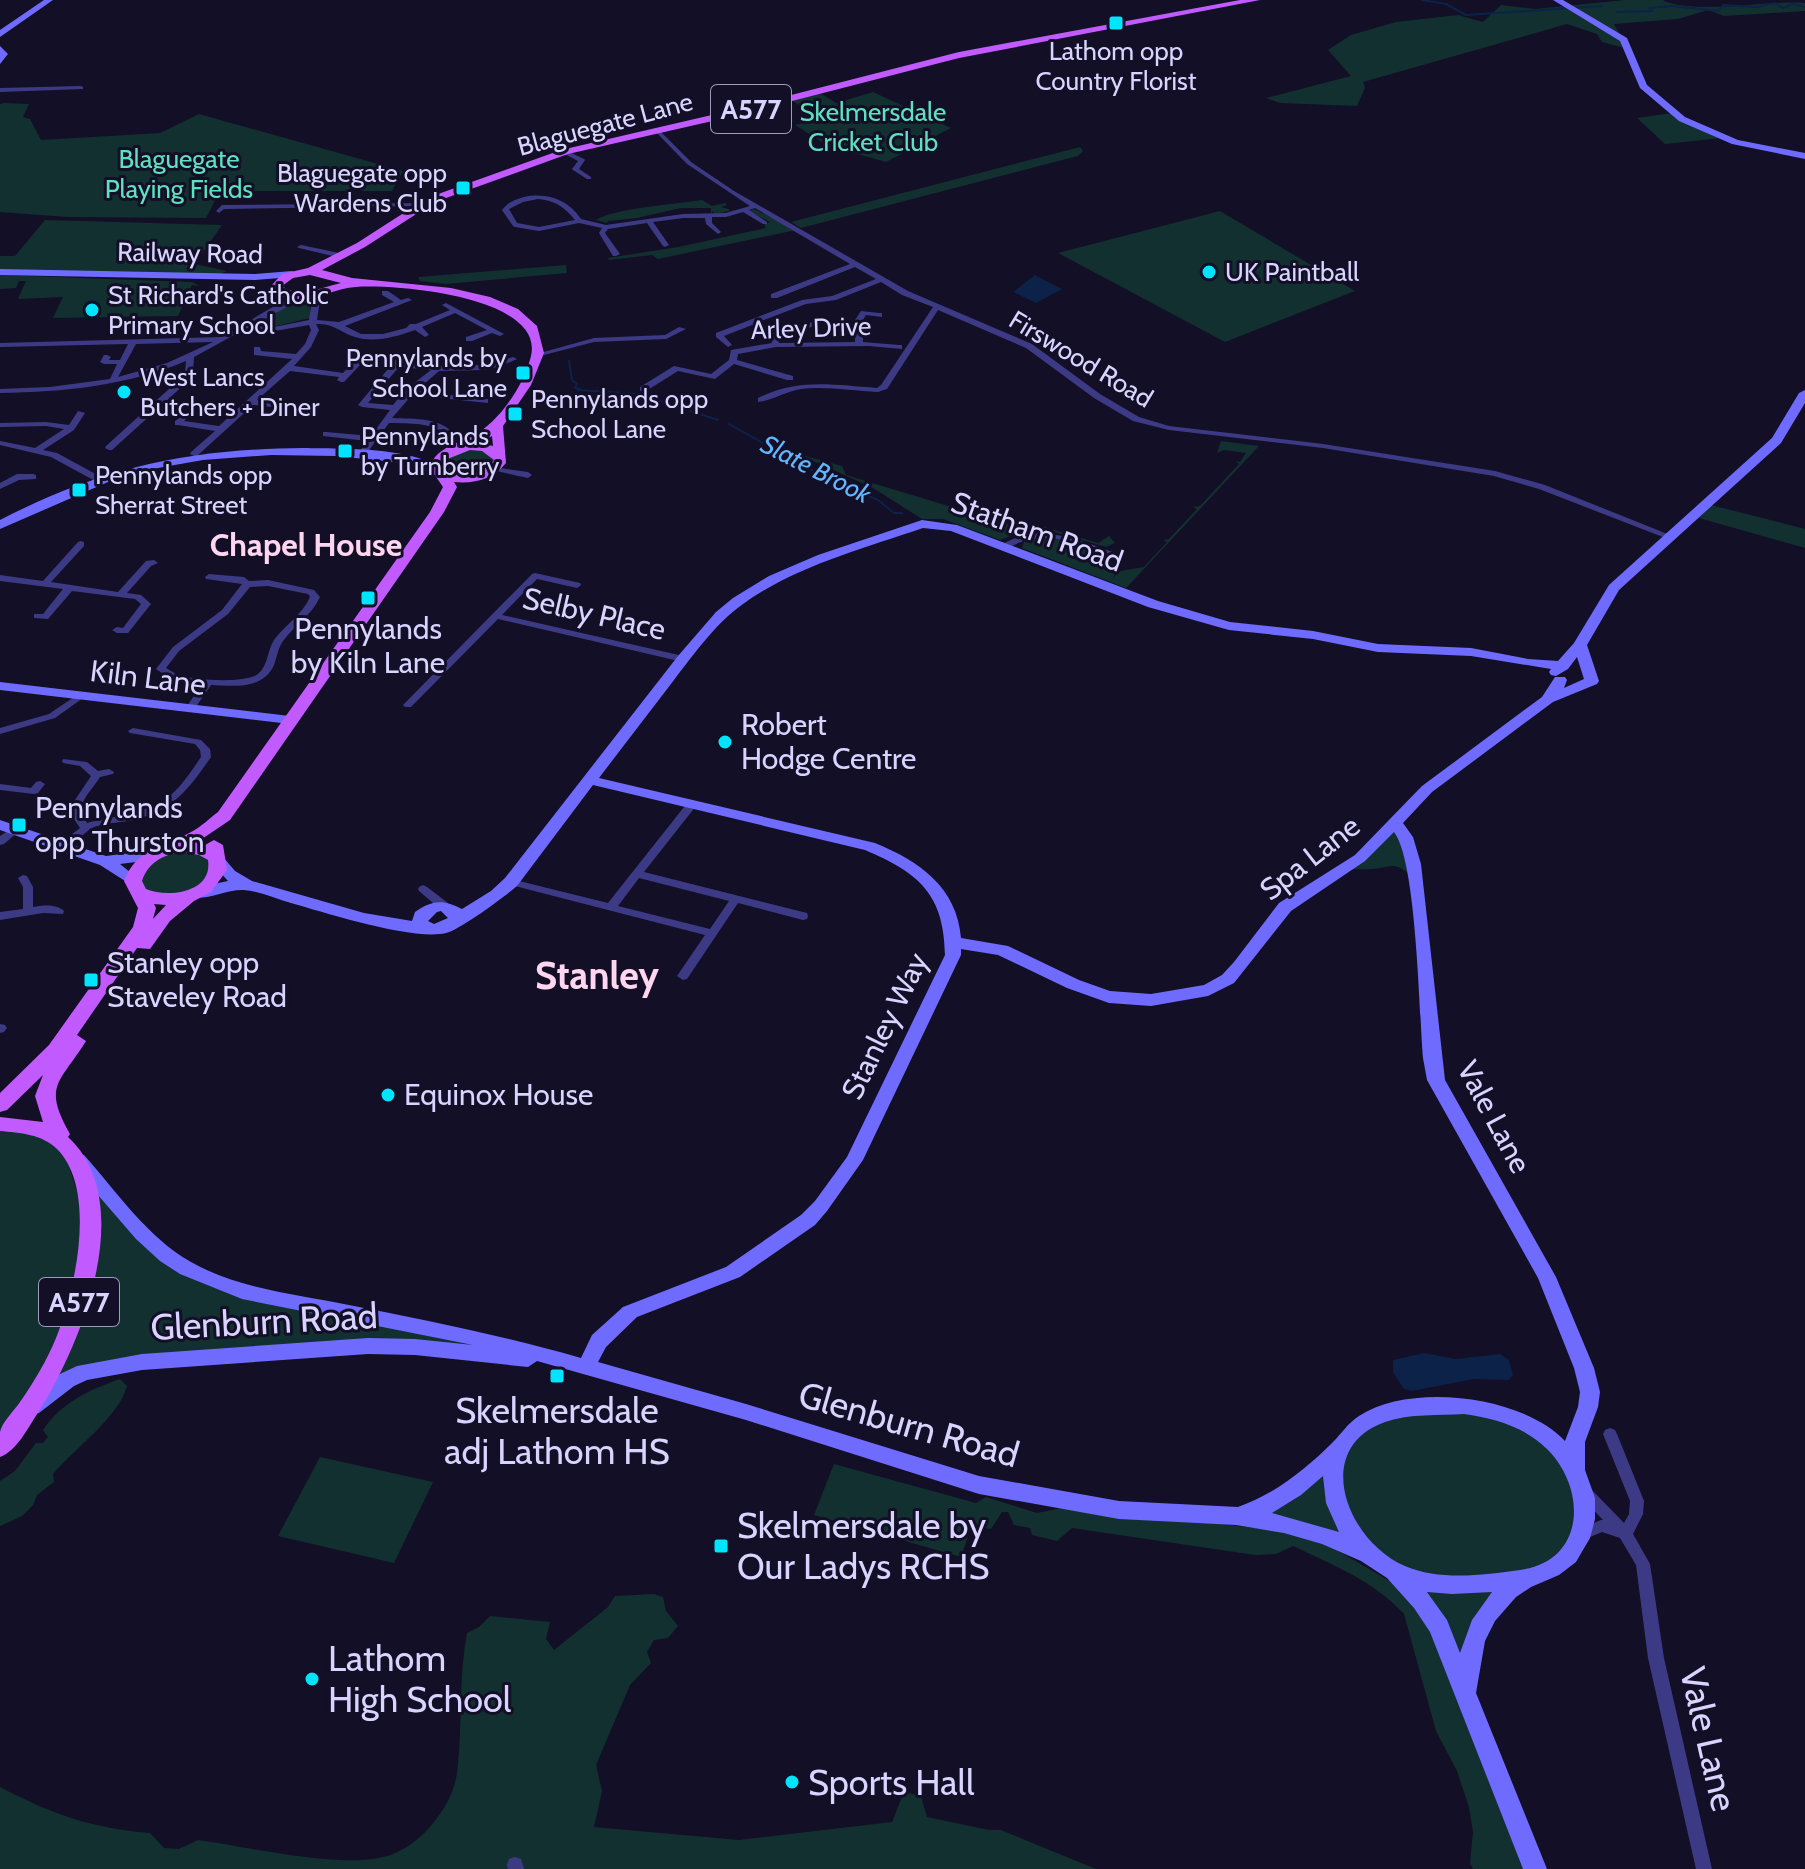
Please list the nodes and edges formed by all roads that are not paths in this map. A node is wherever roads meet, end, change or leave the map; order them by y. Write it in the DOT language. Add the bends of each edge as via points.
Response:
graph roads {
  1 [pos="49,0"];
  2 [pos="1255,0"];
  3 [pos="1564,5"];
  4 [pos="0,34"];
  5 [pos="0,49"];
  6 [pos="0,61"];
  7 [pos="81,88"];
  8 [pos="0,90"];
  9 [pos="657,130"];
  10 [pos="565,152"];
  11 [pos="1805,156"];
  12 [pos="589,178"];
  13 [pos="423,204"];
  14 [pos="756,206"];
  15 [pos="744,210"];
  16 [pos="219,211"];
  17 [pos="709,216"];
  18 [pos="579,221"];
  19 [pos="649,221"];
  20 [pos="765,223"];
  21 [pos="606,227"];
  22 [pos="718,232"];
  23 [pos="665,245"];
  24 [pos="301,247"];
  25 [pos="616,254"];
  26 [pos="856,264"];
  27 [pos="332,271"];
  28 [pos="0,272"];
  29 [pos="292,274"];
  30 [pos="232,279"];
  31 [pos="881,280"];
  32 [pos="385,293"];
  33 [pos="317,294"];
  34 [pos="279,296"];
  35 [pos="774,296"];
  36 [pos="446,305"];
  37 [pos="936,308"];
  38 [pos="456,310"];
  39 [pos="879,315"];
  40 [pos="312,322"];
  41 [pos="753,322"];
  42 [pos="818,323"];
  43 [pos="342,324"];
  44 [pos="247,326"];
  45 [pos="413,326"];
  46 [pos="682,329"];
  47 [pos="425,336"];
  48 [pos="468,339"];
  49 [pos="224,340"];
  50 [pos="775,341"];
  51 [pos="133,342"];
  52 [pos="859,343"];
  53 [pos="0,345"];
  54 [pos="728,345"];
  55 [pos="899,347"];
  56 [pos="257,349"];
  57 [pos="544,353"];
  58 [pos="107,357"];
  59 [pos="190,357"];
  60 [pos="298,357"];
  61 [pos="513,359"];
  62 [pos="733,361"];
  63 [pos="122,362"];
  64 [pos="357,363"];
  65 [pos="288,368"];
  66 [pos="438,368"];
  67 [pos="790,378"];
  68 [pos="112,382"];
  69 [pos="269,385"];
  70 [pos="282,387"];
  71 [pos="643,389"];
  72 [pos="0,391"];
  73 [pos="408,392"];
  74 [pos="1805,393"];
  75 [pos="761,400"];
  76 [pos="485,401"];
  77 [pos="251,402"];
  78 [pos="287,407"];
  79 [pos="395,408"];
  80 [pos="191,411"];
  81 [pos="81,413"];
  82 [pos="386,420"];
  83 [pos="0,425"];
  84 [pos="497,426"];
  85 [pos="71,428"];
  86 [pos="221,429"];
  87 [pos="326,434"];
  88 [pos="373,439"];
  89 [pos="0,443"];
  90 [pos="456,444"];
  91 [pos="109,448"];
  92 [pos="39,449"];
  93 [pos="199,452"];
  94 [pos="361,455"];
  95 [pos="407,459"];
  96 [pos="494,466"];
  97 [pos="442,474"];
  98 [pos="528,475"];
  99 [pos="33,477"];
  100 [pos="100,480"];
  101 [pos="0,486"];
  102 [pos="437,512"];
  103 [pos="0,525"];
  104 [pos="1671,537"];
  105 [pos="81,544"];
  106 [pos="1003,547"];
  107 [pos="1114,554"];
  108 [pos="154,563"];
  109 [pos="209,577"];
  110 [pos="0,578"];
  111 [pos="247,584"];
  112 [pos="44,585"];
  113 [pos="577,585"];
  114 [pos="69,588"];
  115 [pos="121,594"];
  116 [pos="37,616"];
  117 [pos="495,616"];
  118 [pos="117,630"];
  119 [pos="1580,645"];
  120 [pos="683,659"];
  121 [pos="1562,672"];
  122 [pos="1587,678"];
  123 [pos="208,682"];
  124 [pos="0,686"];
  125 [pos="80,696"];
  126 [pos="1547,700"];
  127 [pos="408,705"];
  128 [pos="190,709"];
  129 [pos="290,720"];
  130 [pos="142,721"];
  131 [pos="1,728"];
  132 [pos="67,761"];
  133 [pos="109,772"];
  134 [pos="96,775"];
  135 [pos="590,780"];
  136 [pos="40,784"];
  137 [pos="0,787"];
  138 [pos="692,804"];
  139 [pos="224,816"];
  140 [pos="1395,823"];
  141 [pos="7,828"];
  142 [pos="85,828"];
  143 [pos="0,842"];
  144 [pos="62,847"];
  145 [pos="159,853"];
  146 [pos="216,859"];
  147 [pos="105,861"];
  148 [pos="637,874"];
  149 [pos="23,878"];
  150 [pos="511,882"];
  151 [pos="246,885"];
  152 [pos="137,887"];
  153 [pos="191,895"];
  154 [pos="735,900"];
  155 [pos="611,907"];
  156 [pos="28,911"];
  157 [pos="59,911"];
  158 [pos="0,916"];
  159 [pos="803,916"];
  160 [pos="711,933"];
  161 [pos="954,942"];
  162 [pos="683,976"];
  163 [pos="103,993"];
  164 [pos="71,1039"];
  165 [pos="0,1105"];
  166 [pos="0,1124"];
  167 [pos="71,1150"];
  168 [pos="577,1366"];
  169 [pos="24,1413"];
  170 [pos="1579,1426"];
  171 [pos="1536,1428"];
  172 [pos="1610,1434"];
  173 [pos="1342,1446"];
  174 [pos="0,1447"];
  175 [pos="1579,1480"];
  176 [pos="1236,1516"];
  177 [pos="1626,1534"];
  178 [pos="1582,1535"];
  179 [pos="1376,1560"];
  180 [pos="1527,1579"];
  181 [pos="1467,1698"];
  182 [pos="1535,1869"];
  183 [pos="1704,1869"];
  1 -- 4 [label="street"];
  2 -- 9 [label="main road, Blaguegate Lane / A577" via="959,55"];
  3 -- 11 [label="street" via="1624,40 1641,83 1682,119 1735,142"];
  5 -- 6 [label="street"];
  7 -- 8 [label="street"];
  9 -- 10 [label="main road, Blaguegate Lane / A577"];
  9 -- 14 [label="street, Firswood Road" via="689,163"];
  10 -- 12 [label="street" via="582,160 575,169"];
  10 -- 13 [label="main road, Blaguegate Lane / A577"];
  13 -- 16 [label="street"];
  13 -- 27 [label="main road, A577"];
  14 -- 15 [label="street"];
  14 -- 26 [label="street, Firswood Road"];
  15 -- 17 [label="street"];
  15 -- 20 [label="street"];
  17 -- 19 [label="street"];
  17 -- 22 [label="street" via="708,224"];
  18 -- 18 [label="street" via="520,228 506,206 544,196"];
  18 -- 21 [label="street"];
  19 -- 21 [label="street"];
  19 -- 23 [label="street"];
  21 -- 25 [label="street" via="602,233"];
  24 -- 27 [label="street"];
  26 -- 31 [label="street, Firswood Road"];
  26 -- 35 [label="street"];
  27 -- 29 [label="main road, A577"];
  27 -- 33 [label="main road, A577"];
  27 -- 84 [label="main road, A577" via="357,283 474,295 526,322 536,339 537,361"];
  28 -- 30 [label="street, Railway Road"];
  29 -- 30 [label="street, Railway Road"];
  29 -- 34 [label="main road" via="280,280"];
  30 -- 34 [label="street, Railway Road"];
  31 -- 37 [label="street, Firswood Road"];
  31 -- 41 [label="street"];
  32 -- 43 [label="street" via="404,302"];
  33 -- 34 [label="main road, A577"];
  33 -- 40 [label="street"];
  34 -- 44 [label="street"];
  36 -- 38 [label="street"];
  37 -- 75 [label="street" via="884,387 798,386"];
  37 -- 104 [label="street, Firswood Road" via="1029,346 1097,396 1148,424 1495,474"];
  38 -- 45 [label="street"];
  38 -- 48 [label="street" via="496,332"];
  39 -- 52 [label="street" via="864,313 859,320"];
  40 -- 43 [label="street"];
  40 -- 44 [label="street" via="269,330"];
  40 -- 60 [label="street" via="315,330"];
  41 -- 50 [label="street"];
  41 -- 54 [label="street" via="719,335"];
  42 -- 50 [label="street"];
  43 -- 45 [label="street" via="357,336 373,337"];
  44 -- 49 [label="street"];
  45 -- 47 [label="street"];
  46 -- 57 [label="street" via="666,337 594,340"];
  49 -- 51 [label="street"];
  49 -- 59 [label="street"];
  50 -- 52 [label="street, Arley Drive"];
  50 -- 62 [label="street, Arley Drive" via="734,352"];
  51 -- 53 [label="street"];
  51 -- 63 [label="street"];
  52 -- 55 [label="street, Arley Drive"];
  56 -- 60 [label="street"];
  58 -- 63 [label="street" via="104,362"];
  59 -- 68 [label="street"];
  59 -- 91 [label="street" via="183,381"];
  60 -- 65 [label="street"];
  61 -- 66 [label="street" via="473,370"];
  62 -- 67 [label="street"];
  62 -- 71 [label="street" via="712,377 677,368"];
  63 -- 68 [label="street"];
  64 -- 65 [label="street" via="342,378"];
  65 -- 69 [label="street"];
  66 -- 73 [label="street"];
  66 -- 79 [label="street" via="399,361 362,405"];
  68 -- 72 [label="street"];
  69 -- 70 [label="street"];
  69 -- 77 [label="street"];
  73 -- 76 [label="street"];
  73 -- 79 [label="street"];
  74 -- 104 [label="street, Spa Lane" via="1777,440"];
  77 -- 78 [label="street"];
  77 -- 86 [label="street"];
  79 -- 82 [label="street"];
  80 -- 86 [label="street" via="178,423"];
  81 -- 85 [label="street"];
  82 -- 88 [label="street"];
  82 -- 90 [label="street" via="447,428"];
  83 -- 85 [label="street"];
  84 -- 90 [label="main road, A577" via="482,438"];
  84 -- 96 [label="main road"];
  85 -- 92 [label="street"];
  86 -- 93 [label="street"];
  87 -- 88 [label="street"];
  88 -- 94 [label="street"];
  89 -- 92 [label="street"];
  90 -- 95 [label="street"];
  90 -- 96 [label="main road" via="481,446"];
  90 -- 97 [label="main road, A577" via="436,463"];
  92 -- 100 [label="street"];
  94 -- 95 [label="street"];
  94 -- 100 [label="street" via="264,452 182,461"];
  95 -- 97 [label="street"];
  96 -- 97 [label="main road" via="469,478"];
  96 -- 98 [label="street"];
  96 -- 102 [label="main road, A577"];
  97 -- 102 [label="main road, A577" via="450,487"];
  99 -- 101 [label="street" via="17,477"];
  100 -- 103 [label="street"];
  102 -- 129 [label="main road, A577"];
  104 -- 119 [label="street, Spa Lane" via="1614,588"];
  105 -- 112 [label="street"];
  106 -- 107 [label="street" via="1037,533"];
  106 -- 120 [label="street, Statham Road" via="929,523 823,558 738,601"];
  106 -- 121 [label="street, Statham Road" via="1153,604 1229,626 1378,648 1471,652"];
  108 -- 115 [label="street"];
  109 -- 111 [label="street"];
  110 -- 112 [label="street"];
  111 -- 123 [label="street" via="225,612 176,649 161,669 174,677"];
  111 -- 123 [label="street" via="268,583 315,597 277,643 260,676 242,683"];
  112 -- 114 [label="street"];
  113 -- 117 [label="street, Selby Place" via="535,576"];
  114 -- 115 [label="street"];
  114 -- 116 [label="street" via="45,617"];
  115 -- 118 [label="street" via="146,604 125,631"];
  117 -- 120 [label="street, Selby Place"];
  117 -- 127 [label="street, Selby Place"];
  119 -- 121 [label="street, Spa Lane"];
  119 -- 122 [label="street"];
  120 -- 135 [label="street, Statham Road"];
  121 -- 122 [label="street, Statham Road" via="1574,685"];
  121 -- 126 [label="street, Spa Lane"];
  122 -- 126 [label="street, Spa Lane"];
  123 -- 128 [label="street"];
  124 -- 125 [label="street, Kiln Lane"];
  125 -- 128 [label="street, Kiln Lane"];
  125 -- 131 [label="street" via="52,716"];
  126 -- 140 [label="street, Spa Lane" via="1439,779"];
  128 -- 129 [label="street, Kiln Lane"];
  129 -- 139 [label="main road, A577"];
  130 -- 142 [label="street" via="131,734 198,742 206,757 181,791 163,805"];
  132 -- 134 [label="street" via="83,764"];
  133 -- 134 [label="street"];
  134 -- 142 [label="street" via="75,805"];
  135 -- 138 [label="street, Stanley Way"];
  135 -- 150 [label="street, Statham Road"];
  136 -- 137 [label="street" via="34,791"];
  138 -- 148 [label="street"];
  138 -- 161 [label="street, Stanley Way" via="870,846 900,858 940,894 950,912"];
  139 -- 145 [label="main road, A577" via="199,835"];
  139 -- 146 [label="main road, A577" via="215,841"];
  140 -- 161 [label="street, Spa Lane" via="1360,858 1285,907 1234,973 1199,993 1151,1000 1109,997 1002,950"];
  140 -- 170 [label="street, Vale Lane" via="1407,837 1417,885 1429,1050 1436,1080 1564,1313 1590,1392"];
  141 -- 143 [label="street"];
  141 -- 144 [label="street"];
  142 -- 144 [label="street"];
  144 -- 147 [label="street"];
  145 -- 146 [label="main road" via="189,846 209,851"];
  145 -- 147 [label="street"];
  145 -- 152 [label="main road, A577" via="138,867"];
  146 -- 151 [label="street"];
  146 -- 153 [label="main road, A577" via="215,878"];
  147 -- 152 [label="street"];
  148 -- 154 [label="street"];
  148 -- 155 [label="street"];
  149 -- 156 [label="street"];
  150 -- 151 [label="street, Statham Road" via="486,902 376,921"];
  150 -- 155 [label="street"];
  151 -- 153 [label="street"];
  152 -- 153 [label="main road" via="160,900"];
  152 -- 163 [label="main road, A577" via="147,908 146,920"];
  153 -- 163 [label="main road, A577" via="164,917"];
  154 -- 159 [label="street"];
  154 -- 160 [label="street"];
  155 -- 160 [label="street"];
  156 -- 157 [label="street"];
  156 -- 158 [label="street"];
  160 -- 162 [label="street"];
  161 -- 168 [label="street, Stanley Way" via="953,955 854,1160 821,1206 733,1272 630,1312"];
  163 -- 164 [label="main road, A577"];
  164 -- 165 [label="main road, A577"];
  164 -- 167 [label="main road, A577" via="43,1099 45,1112"];
  166 -- 167 [label="main road" via="42,1127"];
  167 -- 168 [label="street, Glenburn Road" via="167,1256 215,1281 293,1302 439,1328"];
  167 -- 169 [label="main road, A577" via="84,1178 87,1273 67,1337"];
  168 -- 169 [label="street, Glenburn Road" via="368,1346 142,1362 84,1372"];
  168 -- 176 [label="street, Glenburn Road" via="979,1485 1119,1510"];
  169 -- 174 [label="main road, A577"];
  170 -- 171 [label="street" via="1559,1432"];
  170 -- 175 [label="street, Vale Lane"];
  171 -- 173 [label="street" via="1480,1407 1400,1410 1357,1428"];
  171 -- 175 [label="street" via="1555,1443"];
  172 -- 177 [label="street" via="1637,1501"];
  173 -- 176 [label="street, Glenburn Road" via="1293,1492"];
  173 -- 179 [label="street" via="1333,1473 1336,1506 1353,1538"];
  175 -- 177 [label="street, Vale Lane"];
  175 -- 178 [label="street" via="1586,1505"];
  176 -- 179 [label="street, Glenburn Road" via="1305,1530"];
  177 -- 178 [label="street" via="1601,1526"];
  177 -- 183 [label="street, Vale Lane" via="1643,1564 1656,1658"];
  178 -- 180 [label="street" via="1566,1559"];
  179 -- 180 [label="street" via="1436,1584"];
  179 -- 181 [label="street" via="1432,1613"];
  180 -- 181 [label="street" via="1500,1597 1481,1620 1471,1648"];
  181 -- 182 [label="street"];
}
